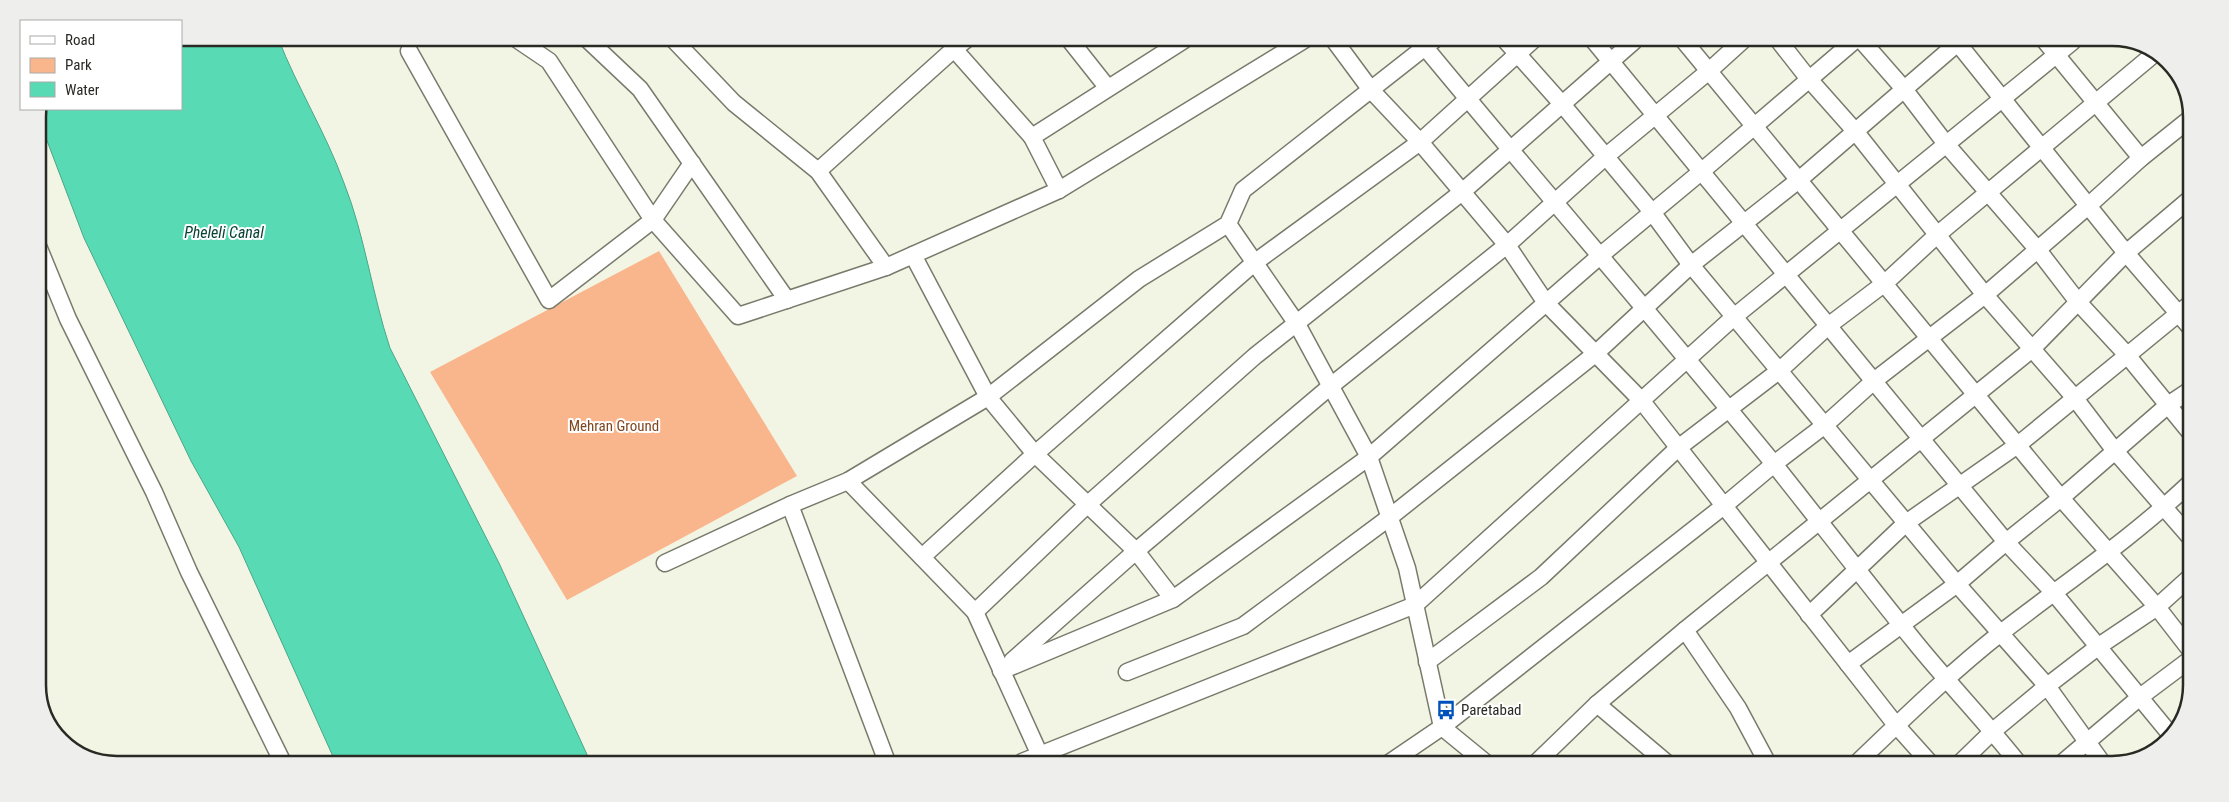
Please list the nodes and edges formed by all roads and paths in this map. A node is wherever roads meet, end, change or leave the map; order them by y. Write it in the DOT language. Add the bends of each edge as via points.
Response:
graph roads {
  1 [pos="527,46"];
  2 [pos="594,46"];
  3 [pos="680,46"];
  4 [pos="959,46"];
  5 [pos="963,46"];
  6 [pos="1074,46"];
  7 [pos="1174,46"];
  8 [pos="1294,46"];
  9 [pos="1338,46"];
  10 [pos="1422,46"];
  11 [pos="1428,46"];
  12 [pos="1511,46"];
  13 [pos="1526,46"];
  14 [pos="1599,46"];
  15 [pos="1628,46"];
  16 [pos="1688,46"];
  17 [pos="1736,46"];
  18 [pos="1782,46"];
  19 [pos="1848,46"];
  20 [pos="1866,46"];
  21 [pos="1953,46"];
  22 [pos="1961,46"];
  23 [pos="2048,46"];
  24 [pos="2067,46"];
  25 [pos="409,51"];
  26 [pos="1517,53"];
  27 [pos="2056,55"];
  28 [pos="2150,58"];
  29 [pos="1611,60"];
  30 [pos="1709,71"];
  31 [pos="1808,78"];
  32 [pos="1106,88"];
  33 [pos="1904,89"];
  34 [pos="1371,90"];
  35 [pos="2002,97"];
  36 [pos="1466,100"];
  37 [pos="2096,103"];
  38 [pos="1562,104"];
  39 [pos="1654,114"];
  40 [pos="2183,124"];
  41 [pos="1754,126"];
  42 [pos="1855,131"];
  43 [pos="1032,137"];
  44 [pos="1420,142"];
  45 [pos="1946,144"];
  46 [pos="2042,147"];
  47 [pos="1510,150"];
  48 [pos="1605,157"];
  49 [pos="2141,158"];
  50 [pos="692,163"];
  51 [pos="818,171"];
  52 [pos="1702,171"];
  53 [pos="1800,179"];
  54 [pos="1897,184"];
  55 [pos="1059,190"];
  56 [pos="1462,192"];
  57 [pos="1989,193"];
  58 [pos="1555,202"];
  59 [pos="2183,205"];
  60 [pos="2088,206"];
  61 [pos="1652,212"];
  62 [pos="653,220"];
  63 [pos="1744,223"];
  64 [pos="1228,224"];
  65 [pos="1842,230"];
  66 [pos="1937,235"];
  67 [pos="1507,245"];
  68 [pos="2038,250"];
  69 [pos="2126,253"];
  70 [pos="913,255"];
  71 [pos="1601,255"];
  72 [pos="1254,263"];
  73 [pos="46,265"];
  74 [pos="1691,265"];
  75 [pos="886,267"];
  76 [pos="1785,275"];
  77 [pos="1884,283"];
  78 [pos="1985,295"];
  79 [pos="787,300"];
  80 [pos="2078,302"];
  81 [pos="1546,303"];
  82 [pos="1642,308"];
  83 [pos="2183,308"];
  84 [pos="2183,310"];
  85 [pos="1735,316"];
  86 [pos="1297,324"];
  87 [pos="1828,326"];
  88 [pos="1929,337"];
  89 [pos="2031,350"];
  90 [pos="1595,354"];
  91 [pos="2127,355"];
  92 [pos="1686,360"];
  93 [pos="1780,370"];
  94 [pos="1875,380"];
  95 [pos="1332,385"];
  96 [pos="1977,394"];
  97 [pos="2183,395"];
  98 [pos="988,396"];
  99 [pos="2074,397"];
  100 [pos="1641,400"];
  101 [pos="2168,405"];
  102 [pos="1728,410"];
  103 [pos="2183,424"];
  104 [pos="1825,425"];
  105 [pos="1921,437"];
  106 [pos="2019,444"];
  107 [pos="1678,448"];
  108 [pos="2116,451"];
  109 [pos="1035,454"];
  110 [pos="1370,457"];
  111 [pos="1774,464"];
  112 [pos="1869,480"];
  113 [pos="848,481"];
  114 [pos="1961,486"];
  115 [pos="2183,490"];
  116 [pos="2061,498"];
  117 [pos="790,505"];
  118 [pos="1087,505"];
  119 [pos="1725,505"];
  120 [pos="2163,508"];
  121 [pos="1390,517"];
  122 [pos="1819,522"];
  123 [pos="1906,523"];
  124 [pos="2183,530"];
  125 [pos="2006,542"];
  126 [pos="1136,551"];
  127 [pos="2110,552"];
  128 [pos="922,557"];
  129 [pos="1768,562"];
  130 [pos="665,563"];
  131 [pos="1858,570"];
  132 [pos="1957,584"];
  133 [pos="2183,584"];
  134 [pos="2054,593"];
  135 [pos="1173,599"];
  136 [pos="1415,605"];
  137 [pos="2157,607"];
  138 [pos="975,612"];
  139 [pos="1809,615"];
  140 [pos="1901,625"];
  141 [pos="1685,630"];
  142 [pos="2000,634"];
  143 [pos="2183,641"];
  144 [pos="2099,646"];
  145 [pos="1427,662"];
  146 [pos="1848,664"];
  147 [pos="2183,665"];
  148 [pos="1001,670"];
  149 [pos="1127,672"];
  150 [pos="1946,680"];
  151 [pos="2047,686"];
  152 [pos="2140,697"];
  153 [pos="1597,704"];
  154 [pos="1896,725"];
  155 [pos="1442,727"];
  156 [pos="2167,730"];
  157 [pos="1993,731"];
  158 [pos="2087,741"];
  159 [pos="280,756"];
  160 [pos="885,756"];
  161 [pos="1041,756"];
  162 [pos="1049,756"];
  163 [pos="1400,756"];
  164 [pos="1477,756"];
  165 [pos="1543,756"];
  166 [pos="1659,756"];
  167 [pos="1764,756"];
  168 [pos="1864,756"];
  169 [pos="1924,756"];
  170 [pos="1967,756"];
  171 [pos="2012,756"];
  172 [pos="2070,756"];
  173 [pos="2097,756"];
  1 -- 62 [label="street" via="549,61"];
  2 -- 50 [label="street" via="640,89"];
  3 -- 51 [label="street" via="734,103"];
  4 -- 51 [label="street"];
  5 -- 43 [label="street"];
  6 -- 32 [label="street"];
  7 -- 32 [label="street"];
  8 -- 55 [label="street"];
  9 -- 34 [label="street"];
  10 -- 34 [label="street"];
  11 -- 36 [label="street"];
  12 -- 26 [label="street"];
  13 -- 26 [label="street"];
  14 -- 29 [label="street"];
  15 -- 29 [label="street"];
  16 -- 30 [label="street"];
  17 -- 30 [label="street"];
  18 -- 31 [label="street"];
  19 -- 31 [label="street"];
  20 -- 33 [label="street"];
  21 -- 33 [label="street"];
  22 -- 35 [label="street"];
  23 -- 27 [label="street"];
  24 -- 27 [label="street"];
  25 -- 62 [label="street" via="549,300"];
  26 -- 36 [label="street"];
  26 -- 38 [label="street"];
  27 -- 35 [label="street"];
  27 -- 37 [label="street"];
  28 -- 37 [label="street"];
  29 -- 38 [label="street"];
  29 -- 39 [label="street"];
  30 -- 39 [label="street"];
  30 -- 41 [label="street"];
  31 -- 41 [label="street"];
  31 -- 42 [label="street"];
  32 -- 43 [label="street"];
  33 -- 42 [label="street"];
  33 -- 45 [label="street"];
  34 -- 44 [label="street"];
  34 -- 64 [label="street" via="1243,190"];
  35 -- 45 [label="street"];
  35 -- 46 [label="street"];
  36 -- 44 [label="street"];
  36 -- 47 [label="street"];
  37 -- 46 [label="street"];
  37 -- 49 [label="street"];
  38 -- 47 [label="street"];
  38 -- 48 [label="street"];
  39 -- 48 [label="street"];
  39 -- 52 [label="street"];
  40 -- 49 [label="street"];
  41 -- 52 [label="street"];
  41 -- 53 [label="street"];
  42 -- 53 [label="street"];
  42 -- 54 [label="street"];
  43 -- 55 [label="street"];
  44 -- 56 [label="street"];
  44 -- 72 [label="street"];
  45 -- 54 [label="street"];
  45 -- 57 [label="street"];
  46 -- 57 [label="street"];
  46 -- 60 [label="street"];
  47 -- 56 [label="street"];
  47 -- 58 [label="street"];
  48 -- 58 [label="street"];
  48 -- 61 [label="street"];
  49 -- 60 [label="street"];
  50 -- 62 [label="street"];
  50 -- 79 [label="street"];
  51 -- 75 [label="street"];
  52 -- 61 [label="street"];
  52 -- 63 [label="street"];
  53 -- 63 [label="street"];
  53 -- 65 [label="street"];
  54 -- 65 [label="street"];
  54 -- 66 [label="street"];
  55 -- 70 [label="street"];
  56 -- 67 [label="street"];
  56 -- 86 [label="street"];
  57 -- 66 [label="street"];
  57 -- 68 [label="street"];
  58 -- 67 [label="street"];
  58 -- 71 [label="street"];
  59 -- 69 [label="street"];
  60 -- 68 [label="street"];
  60 -- 69 [label="street"];
  61 -- 71 [label="street"];
  61 -- 74 [label="street"];
  62 -- 79 [label="street" via="738,316"];
  63 -- 74 [label="street"];
  63 -- 76 [label="street"];
  64 -- 72 [label="street"];
  64 -- 98 [label="street" via="1139,279"];
  65 -- 76 [label="street"];
  65 -- 77 [label="street"];
  66 -- 77 [label="street"];
  66 -- 78 [label="street"];
  67 -- 81 [label="street"];
  67 -- 95 [label="street"];
  68 -- 78 [label="street"];
  68 -- 80 [label="street"];
  69 -- 80 [label="street"];
  69 -- 83 [label="street"];
  70 -- 75 [label="street"];
  70 -- 98 [label="street"];
  71 -- 81 [label="street"];
  71 -- 82 [label="street"];
  72 -- 86 [label="street"];
  72 -- 109 [label="street"];
  73 -- 159 [label="street" via="68,319"];
  74 -- 82 [label="street"];
  74 -- 85 [label="street"];
  75 -- 79 [label="street"];
  76 -- 85 [label="street"];
  76 -- 87 [label="street"];
  77 -- 87 [label="street"];
  77 -- 88 [label="street"];
  78 -- 88 [label="street"];
  78 -- 89 [label="street"];
  80 -- 89 [label="street"];
  80 -- 91 [label="street"];
  81 -- 90 [label="street"];
  81 -- 110 [label="street"];
  82 -- 90 [label="street"];
  82 -- 92 [label="street"];
  84 -- 91 [label="street"];
  85 -- 92 [label="street"];
  85 -- 93 [label="street"];
  86 -- 95 [label="street"];
  86 -- 118 [label="street" via="1255,356"];
  87 -- 93 [label="street"];
  87 -- 94 [label="street"];
  88 -- 94 [label="street"];
  88 -- 96 [label="street"];
  89 -- 96 [label="street"];
  89 -- 99 [label="street"];
  90 -- 100 [label="street"];
  90 -- 121 [label="street"];
  91 -- 99 [label="street"];
  91 -- 101 [label="street"];
  92 -- 100 [label="street"];
  92 -- 102 [label="street"];
  93 -- 102 [label="street"];
  93 -- 104 [label="street"];
  94 -- 104 [label="street"];
  94 -- 105 [label="street"];
  95 -- 110 [label="street"];
  95 -- 126 [label="street"];
  96 -- 105 [label="street"];
  96 -- 106 [label="street"];
  97 -- 101 [label="street"];
  98 -- 109 [label="street"];
  98 -- 113 [label="street"];
  99 -- 106 [label="street"];
  99 -- 108 [label="street"];
  100 -- 107 [label="street"];
  100 -- 136 [label="street"];
  101 -- 103 [label="street"];
  101 -- 108 [label="street"];
  102 -- 107 [label="street"];
  102 -- 111 [label="street"];
  104 -- 111 [label="street"];
  104 -- 112 [label="street"];
  105 -- 112 [label="street"];
  105 -- 114 [label="street"];
  106 -- 114 [label="street"];
  106 -- 116 [label="street"];
  107 -- 119 [label="street"];
  107 -- 145 [label="street" via="1541,577"];
  108 -- 116 [label="street"];
  108 -- 120 [label="street"];
  109 -- 118 [label="street"];
  109 -- 128 [label="street"];
  110 -- 121 [label="street"];
  110 -- 135 [label="street"];
  111 -- 119 [label="street"];
  111 -- 122 [label="street"];
  112 -- 122 [label="street"];
  112 -- 123 [label="street"];
  113 -- 117 [label="street"];
  113 -- 128 [label="street"];
  114 -- 123 [label="street"];
  114 -- 125 [label="street"];
  115 -- 120 [label="street"];
  116 -- 125 [label="street"];
  116 -- 127 [label="street"];
  117 -- 130 [label="street"];
  117 -- 160 [label="street"];
  118 -- 126 [label="street"];
  118 -- 138 [label="street"];
  119 -- 129 [label="street"];
  119 -- 155 [label="street"];
  120 -- 124 [label="street"];
  120 -- 127 [label="street"];
  121 -- 136 [label="street"];
  121 -- 149 [label="street" via="1243,626"];
  122 -- 129 [label="street"];
  122 -- 131 [label="street"];
  123 -- 131 [label="street"];
  123 -- 132 [label="street"];
  125 -- 132 [label="street"];
  125 -- 134 [label="street"];
  126 -- 135 [label="street"];
  126 -- 148 [label="street"];
  127 -- 134 [label="street"];
  127 -- 137 [label="street"];
  128 -- 138 [label="street"];
  129 -- 139 [label="street"];
  129 -- 141 [label="street"];
  131 -- 139 [label="street"];
  131 -- 140 [label="street"];
  132 -- 140 [label="street"];
  132 -- 142 [label="street"];
  133 -- 137 [label="street"];
  134 -- 142 [label="street"];
  134 -- 144 [label="street"];
  135 -- 148 [label="street"];
  136 -- 145 [label="street"];
  136 -- 162 [label="street"];
  137 -- 143 [label="street"];
  137 -- 144 [label="street"];
  138 -- 148 [label="street"];
  139 -- 146 [label="street"];
  140 -- 146 [label="street"];
  140 -- 150 [label="street"];
  141 -- 153 [label="street"];
  141 -- 167 [label="street" via="1738,708"];
  142 -- 150 [label="street"];
  142 -- 151 [label="street"];
  144 -- 151 [label="street"];
  144 -- 152 [label="street"];
  145 -- 155 [label="street"];
  146 -- 154 [label="street"];
  147 -- 152 [label="street"];
  148 -- 161 [label="street"];
  150 -- 154 [label="street"];
  150 -- 157 [label="street"];
  151 -- 157 [label="street"];
  151 -- 158 [label="street"];
  152 -- 156 [label="street"];
  152 -- 158 [label="street"];
  153 -- 165 [label="street"];
  153 -- 166 [label="street"];
  154 -- 168 [label="street"];
  154 -- 169 [label="street"];
  155 -- 163 [label="street"];
  155 -- 164 [label="street"];
  157 -- 170 [label="street"];
  157 -- 171 [label="street"];
  158 -- 172 [label="street"];
  158 -- 173 [label="street"];
}
